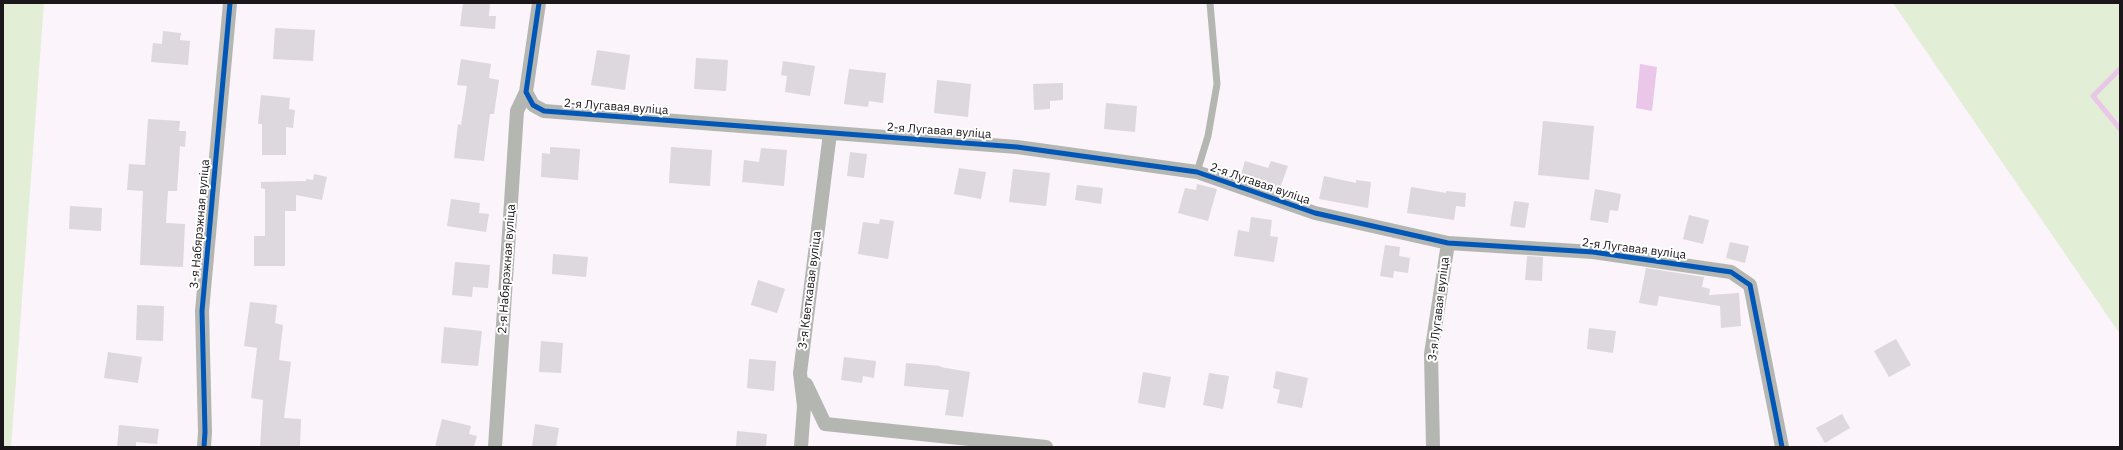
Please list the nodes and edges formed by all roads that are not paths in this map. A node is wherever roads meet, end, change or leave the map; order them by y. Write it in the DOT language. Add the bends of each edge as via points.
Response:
graph roads {
  1 [pos="230,3"];
  2 [pos="539,3"];
  3 [pos="1210,3"];
  4 [pos="526,92"];
  5 [pos="830,133"];
  6 [pos="1197,172"];
  7 [pos="1448,243"];
  8 [pos="800,373"];
  9 [pos="204,447"];
  10 [pos="495,447"];
  11 [pos="801,447"];
  12 [pos="1046,447"];
  13 [pos="1433,447"];
  14 [pos="1782,447"];
  1 -- 9 [label="street, 3-я Набярэжная вуліца" via="202,311"];
  2 -- 4 [label="street, 2-я Набярэжная вуліца"];
  3 -- 6 [label="lane" via="1217,84 1208,136"];
  4 -- 5 [label="street, 2-я Лугавая вуліца" via="533,106 544,111"];
  4 -- 10 [label="street, 2-я Набярэжная вуліца" via="517,110"];
  5 -- 6 [label="street, 2-я Лугавая вуліца" via="1017,147"];
  5 -- 8 [label="street, 3-я Кветкавая вуліца"];
  6 -- 7 [label="street, 2-я Лугавая вуліца" via="1315,213"];
  7 -- 13 [label="street, 3-я Лугавая вуліца" via="1431,354"];
  7 -- 14 [label="street, 2-я Лугавая вуліца" via="1593,252 1731,272 1750,285"];
  8 -- 11 [label="street, 3-я Кветкавая вуліца" via="804,406"];
  8 -- 12 [label="street" via="825,424"];
}
